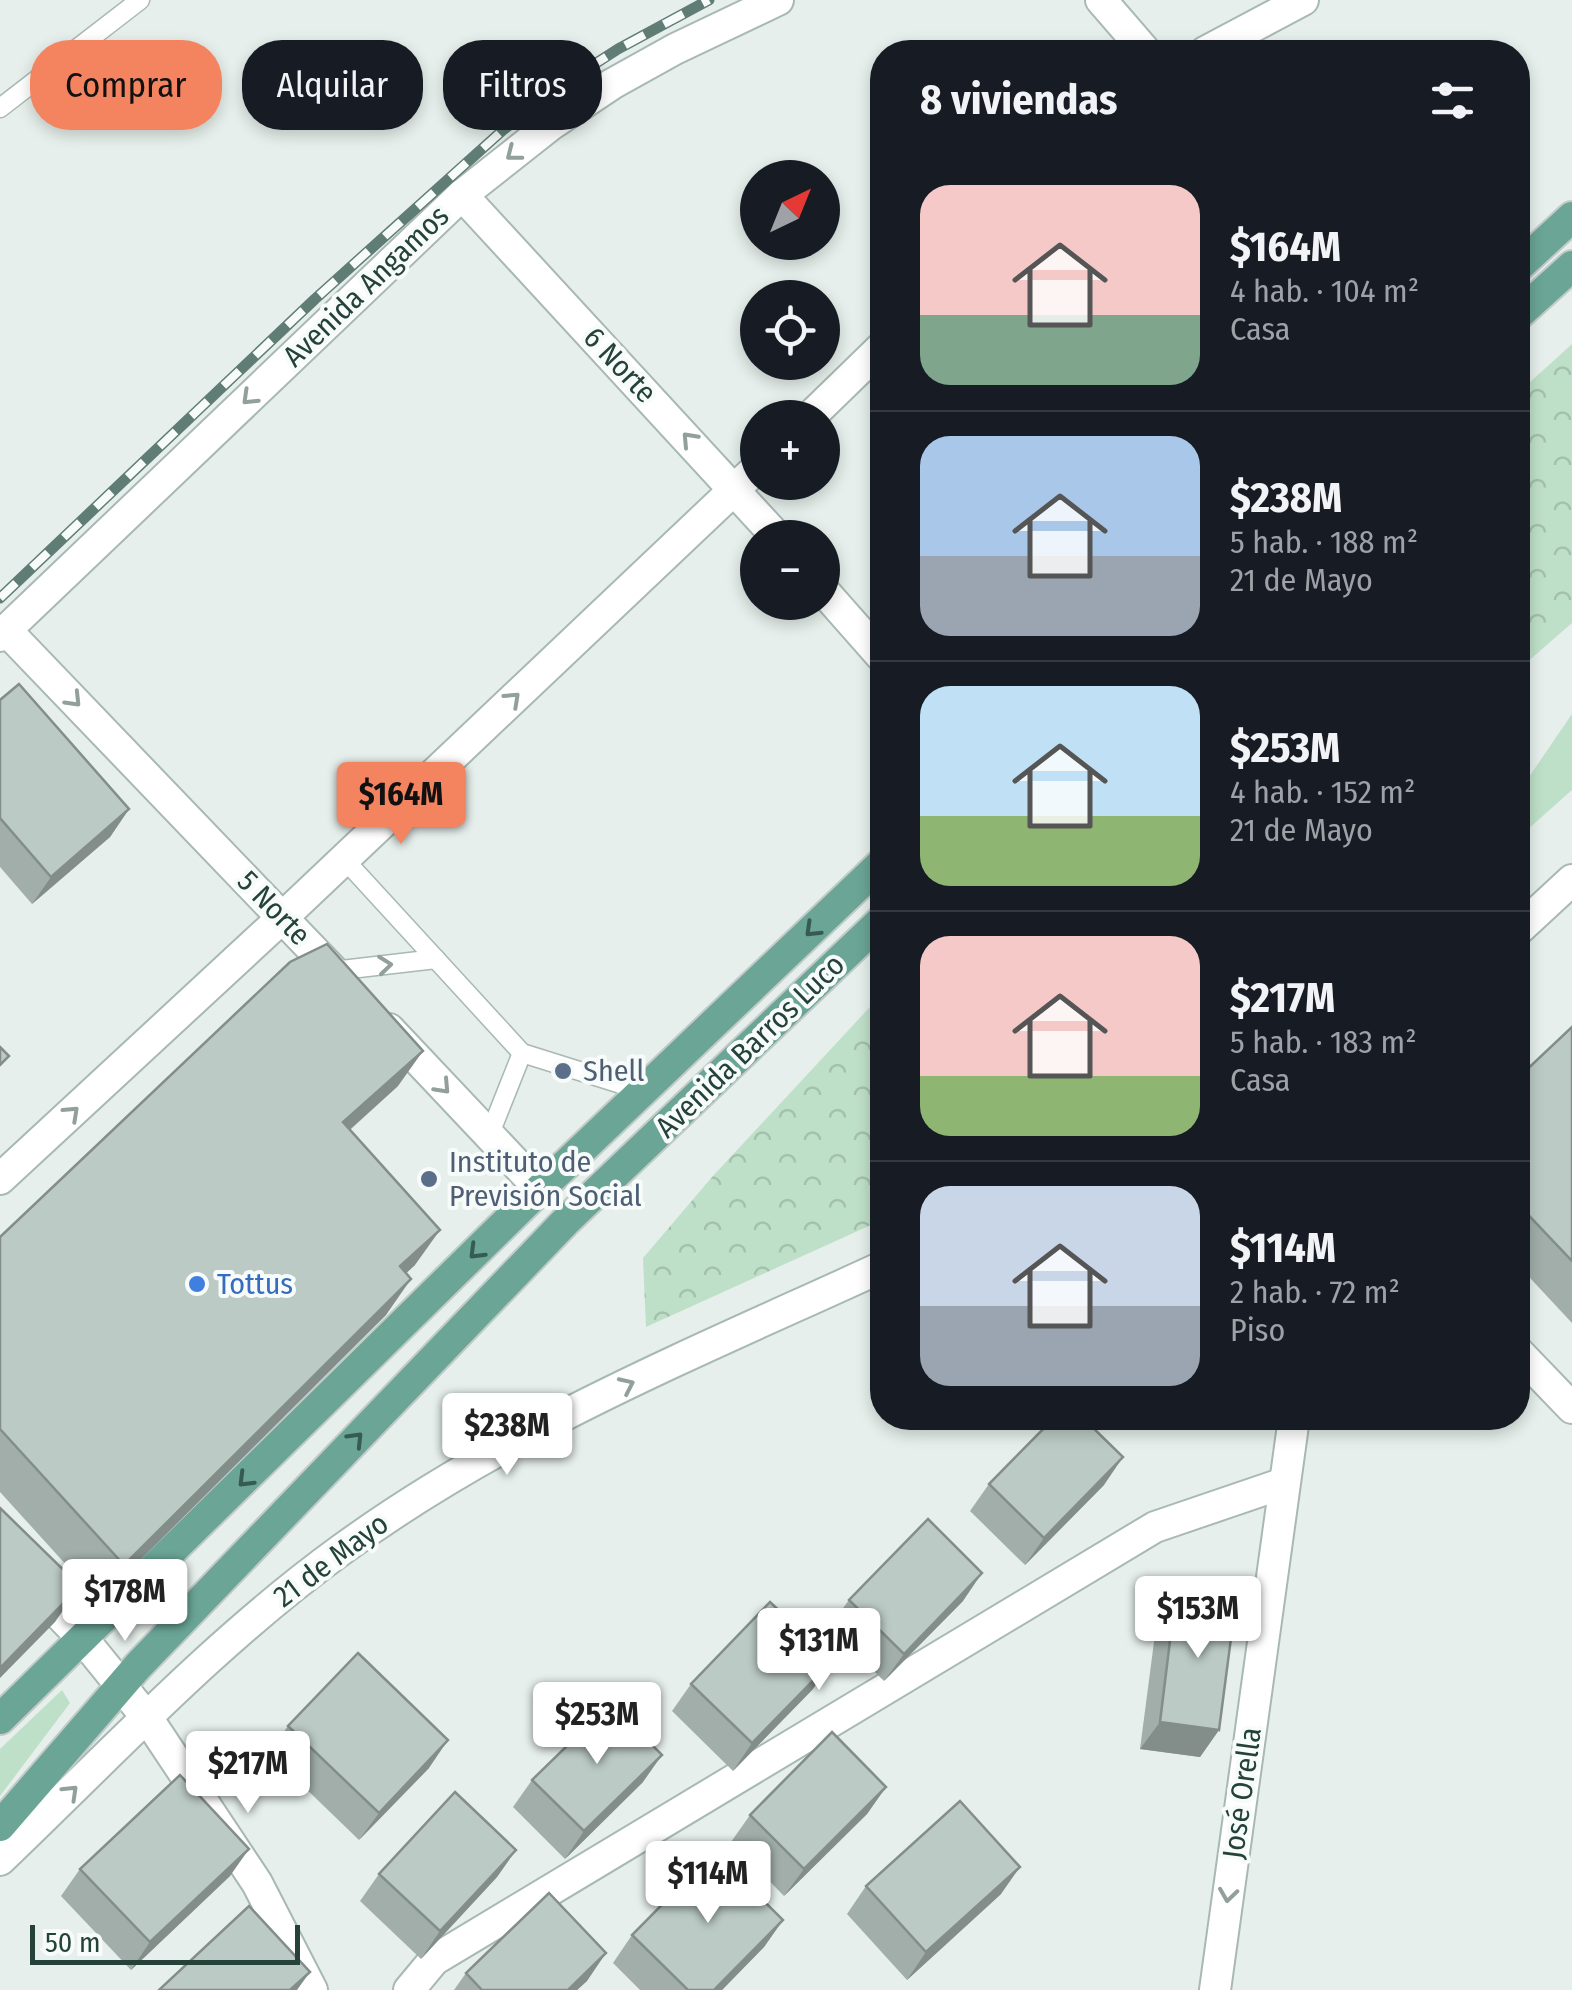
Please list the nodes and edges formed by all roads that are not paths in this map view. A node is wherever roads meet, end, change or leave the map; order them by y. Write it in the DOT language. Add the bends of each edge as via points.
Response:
graph roads {
  1 [pos="140,0"];
  2 [pos="778,0"];
  3 [pos="1100,0"];
  4 [pos="1303,0"];
  5 [pos="1135,40"];
  6 [pos="1228,40"];
  7 [pos="0,108"];
  8 [pos="462,195"];
  9 [pos="1572,217"];
  10 [pos="1530,256"];
  11 [pos="1572,266"];
  12 [pos="1530,303"];
  13 [pos="870,358"];
  14 [pos="827,400"];
  15 [pos="740,484"];
  16 [pos="735,489"];
  17 [pos="762,520"];
  18 [pos="840,609"];
  19 [pos="3,633"];
  20 [pos="870,643"];
  21 [pos="344,859"];
  22 [pos="870,874"];
  23 [pos="1572,880"];
  24 [pos="283,918"];
  25 [pos="1530,919"];
  26 [pos="870,931"];
  27 [pos="436,959"];
  28 [pos="333,971"];
  29 [pos="522,1053"];
  30 [pos="643,1090"];
  31 [pos="489,1136"];
  32 [pos="0,1179"];
  33 [pos="540,1189"];
  34 [pos="870,1274"];
  35 [pos="1530,1364"];
  36 [pos="1572,1408"];
  37 [pos="1292,1430"];
  38 [pos="1284,1483"];
  39 [pos="0,1553"];
  40 [pos="83,1640"];
  41 [pos="119,1686"];
  42 [pos="148,1718"];
  43 [pos="0,1719"];
  44 [pos="0,1826"];
  45 [pos="0,1860"];
  46 [pos="312,1990"];
  47 [pos="409,1990"];
  48 [pos="1215,1990"];
  1 -- 7 [label="lane"];
  2 -- 8 [label="street, Avenida Angamos, one-way" via="612,84"];
  3 -- 5 [label="street"];
  4 -- 6 [label="street"];
  16 -- 8 [label="street, 6 Norte, one-way"];
  8 -- 19 [label="street, Avenida Angamos, one-way"];
  9 -- 10 [label="main road"];
  11 -- 12 [label="main road"];
  13 -- 14 [label="street"];
  15 -- 16 [label="street"];
  16 -- 17 [label="street, 6 Norte"];
  21 -- 16 [label="street, one-way"];
  18 -- 20 [label="street"];
  19 -- 24 [label="street, 5 Norte, one-way"];
  21 -- 24 [label="street"];
  21 -- 27 [label="lane"];
  22 -- 30 [label="main road, Avenida Barros Luco, one-way"];
  23 -- 25 [label="street"];
  24 -- 28 [label="street, 5 Norte"];
  32 -- 24 [label="street, one-way"];
  41 -- 26 [label="main road, Avenida Barros Luco, one-way" via="565,1222"];
  28 -- 27 [label="lane, one-way"];
  27 -- 29 [label="lane"];
  28 -- 31 [label="street, 5 Norte, one-way"];
  29 -- 30 [label="lane"];
  29 -- 31 [label="lane"];
  30 -- 33 [label="main road, Avenida Barros Luco"];
  31 -- 33 [label="street, 5 Norte"];
  33 -- 40 [label="main road, Avenida Barros Luco, one-way"];
  42 -- 34 [label="street, 21 de Mayo, one-way" via="272,1603 452,1476 555,1418"];
  35 -- 36 [label="street"];
  37 -- 38 [label="street, José Orella"];
  38 -- 47 [label="street" via="1155,1526 434,1960"];
  38 -- 48 [label="street, José Orella, one-way"];
  39 -- 40 [label="street"];
  40 -- 41 [label="street"];
  40 -- 43 [label="main road, Avenida Barros Luco"];
  41 -- 42 [label="street"];
  41 -- 44 [label="main road, Avenida Barros Luco"];
  45 -- 42 [label="street, 21 de Mayo, one-way"];
  42 -- 46 [label="street" via="257,1883"];
}
